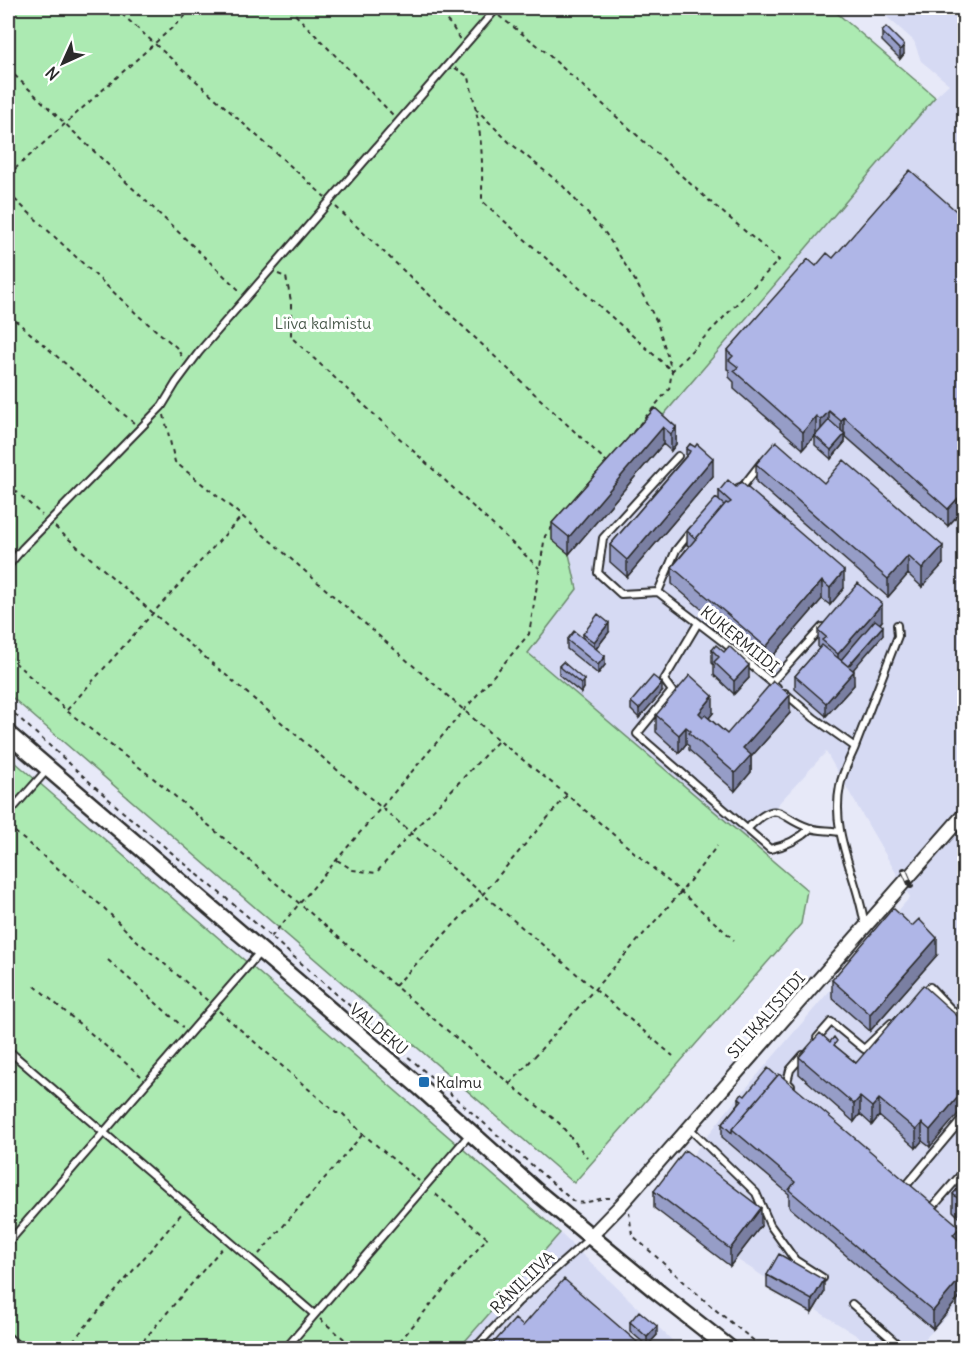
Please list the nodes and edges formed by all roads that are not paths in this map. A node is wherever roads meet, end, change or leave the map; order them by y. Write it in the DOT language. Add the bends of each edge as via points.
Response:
graph roads {
  1 [pos="495,9"];
  2 [pos="678,456"];
  3 [pos="764,460"];
  4 [pos="732,490"];
  5 [pos="696,526"];
  6 [pos="8,566"];
  7 [pos="658,592"];
  8 [pos="698,622"];
  9 [pos="828,622"];
  10 [pos="897,625"];
  11 [pos="772,682"];
  12 [pos="8,734"];
  13 [pos="855,747"];
  14 [pos="48,769"];
  15 [pos="8,814"];
  16 [pos="964,814"];
  17 [pos="811,828"];
  18 [pos="747,829"];
  19 [pos="839,832"];
  20 [pos="865,927"];
  21 [pos="260,952"];
  22 [pos="913,1002"];
  23 [pos="897,1018"];
  24 [pos="964,1023"];
  25 [pos="8,1050"];
  26 [pos="795,1090"];
  27 [pos="964,1117"];
  28 [pos="689,1128"];
  29 [pos="103,1133"];
  30 [pos="471,1133"];
  31 [pos="964,1171"];
  32 [pos="896,1180"];
  33 [pos="905,1187"];
  34 [pos="913,1195"];
  35 [pos="922,1202"];
  36 [pos="930,1209"];
  37 [pos="939,1217"];
  38 [pos="590,1237"];
  39 [pos="8,1243"];
  40 [pos="823,1278"];
  41 [pos="852,1304"];
  42 [pos="314,1314"];
  43 [pos="8,1337"];
  44 [pos="20,1348"];
  45 [pos="286,1348"];
  46 [pos="475,1348"];
  47 [pos="729,1348"];
  48 [pos="902,1348"];
  1 -- 6 [label="lane" via="188,367 162,406"];
  2 -- 7 [label="lane" via="603,538 598,573 621,594"];
  3 -- 4 [label="lane" via="743,486"];
  5 -- 7 [label="lane" via="676,550"];
  7 -- 8 [label="lane, KUKERMIIDI"];
  8 -- 11 [label="lane, KUKERMIIDI"];
  8 -- 18 [label="lane" via="664,680 672,691 637,734"];
  9 -- 11 [label="lane"];
  10 -- 13 [label="lane" via="898,636"];
  11 -- 13 [label="lane, KUKERMIIDI"];
  12 -- 14 [label="street, VALDEKU"];
  13 -- 19 [label="lane" via="840,784"];
  14 -- 15 [label="lane"];
  14 -- 21 [label="street, VALDEKU"];
  16 -- 20 [label="street, SILIKALTSIIDI"];
  17 -- 18 [label="lane" via="779,811 767,812"];
  17 -- 18 [label="lane" via="800,838 770,849"];
  17 -- 19 [label="lane"];
  19 -- 20 [label="lane"];
  20 -- 28 [label="street, SILIKALTSIIDI"];
  21 -- 29 [label="lane"];
  21 -- 30 [label="street, VALDEKU"];
  22 -- 24 [label="lane" via="930,987"];
  23 -- 26 [label="lane" via="864,1048 831,1022 790,1070 787,1083"];
  25 -- 29 [label="lane"];
  27 -- 33 [label="lane"];
  28 -- 38 [label="street, SILIKALTSIIDI"];
  28 -- 40 [label="lane" via="756,1193 770,1225 795,1260"];
  29 -- 39 [label="lane"];
  29 -- 42 [label="lane"];
  30 -- 38 [label="street, VALDEKU"];
  30 -- 42 [label="lane"];
  31 -- 36 [label="lane"];
  32 -- 33 [label="lane"];
  33 -- 34 [label="lane"];
  35 -- 36 [label="lane"];
  36 -- 37 [label="lane"];
  38 -- 46 [label="lane, RÄNILIIVA" via="518,1302"];
  38 -- 47 [label="street, VALDEKU"];
  41 -- 48 [label="lane"];
  42 -- 45 [label="lane"];
  43 -- 44 [label="lane"];
}
